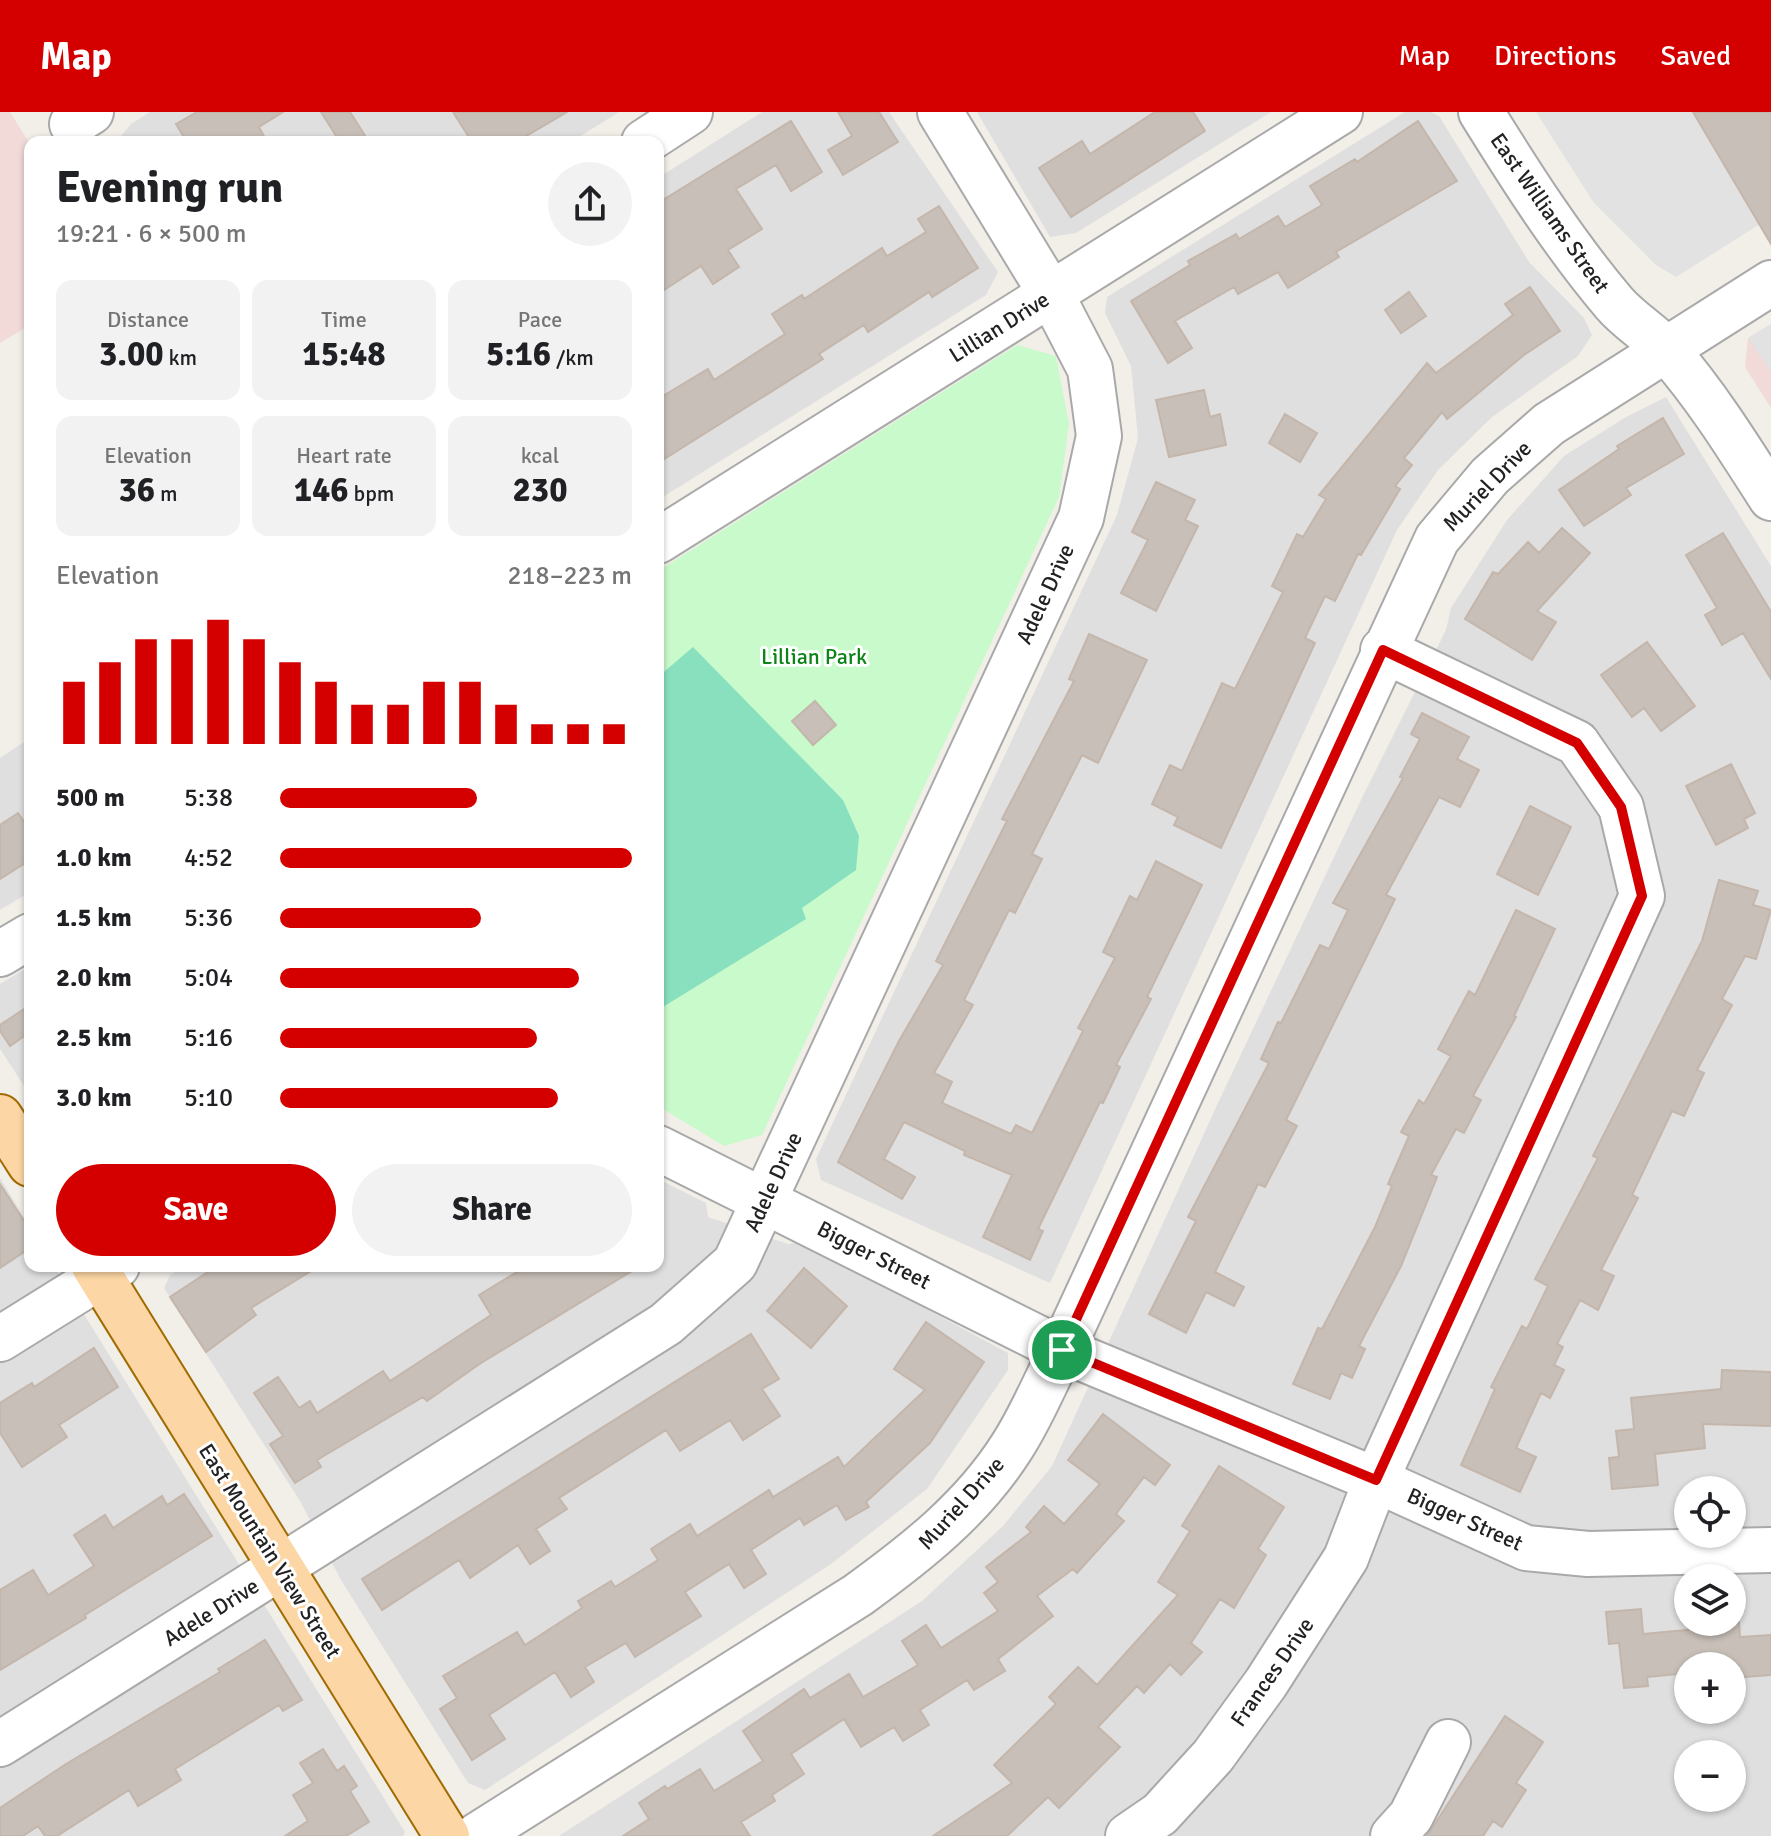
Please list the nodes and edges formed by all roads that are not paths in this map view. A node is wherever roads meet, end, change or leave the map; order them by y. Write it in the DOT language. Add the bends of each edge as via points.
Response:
graph roads {
  1 [pos="690,112"];
  2 [pos="940,112"];
  3 [pos="1340,112"];
  4 [pos="1481,112"];
  5 [pos="653,136"];
  6 [pos="1771,283"];
  7 [pos="1051,294"];
  8 [pos="1666,349"];
  9 [pos="1771,498"];
  10 [pos="664,537"];
  11 [pos="1383,650"];
  12 [pos="24,940"];
  13 [pos="0,954"];
  14 [pos="0,1117"];
  15 [pos="664,1151"];
  16 [pos="24,1155"];
  17 [pos="765,1199"];
  18 [pos="100,1272"];
  19 [pos="106,1272"];
  20 [pos="0,1339"];
  21 [pos="1062,1350"];
  22 [pos="1376,1480"];
  23 [pos="1771,1550"];
  24 [pos="280,1568"];
  25 [pos="1448,1742"];
  26 [pos="0,1744"];
  27 [pos="1157,1829"];
  28 [pos="447,1836"];
  29 [pos="476,1836"];
  30 [pos="1393,1836"];
  1 -- 5 [label="street"];
  2 -- 7 [label="street, Adele Drive"];
  3 -- 7 [label="street, Lillian Drive"];
  4 -- 8 [label="street, East Williams Street" via="1582,263 1617,307"];
  6 -- 8 [label="street, Muriel Drive"];
  7 -- 10 [label="street, Lillian Drive"];
  7 -- 17 [label="street, Adele Drive" via="1090,369 1099,436 1081,518"];
  8 -- 9 [label="street, East Williams Street" via="1713,407"];
  8 -- 11 [label="street, Muriel Drive" via="1549,424 1490,476 1437,539"];
  11 -- 21 [label="street, Muriel Drive"];
  11 -- 22 [label="street, Frances Drive" via="1577,743 1621,807 1642,896"];
  12 -- 13 [label="street"];
  14 -- 16 [label="main road"];
  15 -- 17 [label="street, Bigger Street"];
  17 -- 21 [label="street, Bigger Street"];
  17 -- 24 [label="street, Adele Drive" via="735,1263 666,1324"];
  18 -- 20 [label="street"];
  19 -- 24 [label="main road, East Mountain View Street"];
  21 -- 22 [label="street, Bigger Street"];
  21 -- 29 [label="street, Muriel Drive" via="1011,1448 967,1504 918,1552"];
  22 -- 23 [label="street, Bigger Street" via="1526,1548 1588,1554"];
  22 -- 27 [label="street, Frances Drive" via="1346,1558 1311,1616"];
  24 -- 26 [label="street, Adele Drive"];
  24 -- 28 [label="main road, East Mountain View Street"];
  25 -- 30 [label="street" via="1411,1816"];
}
